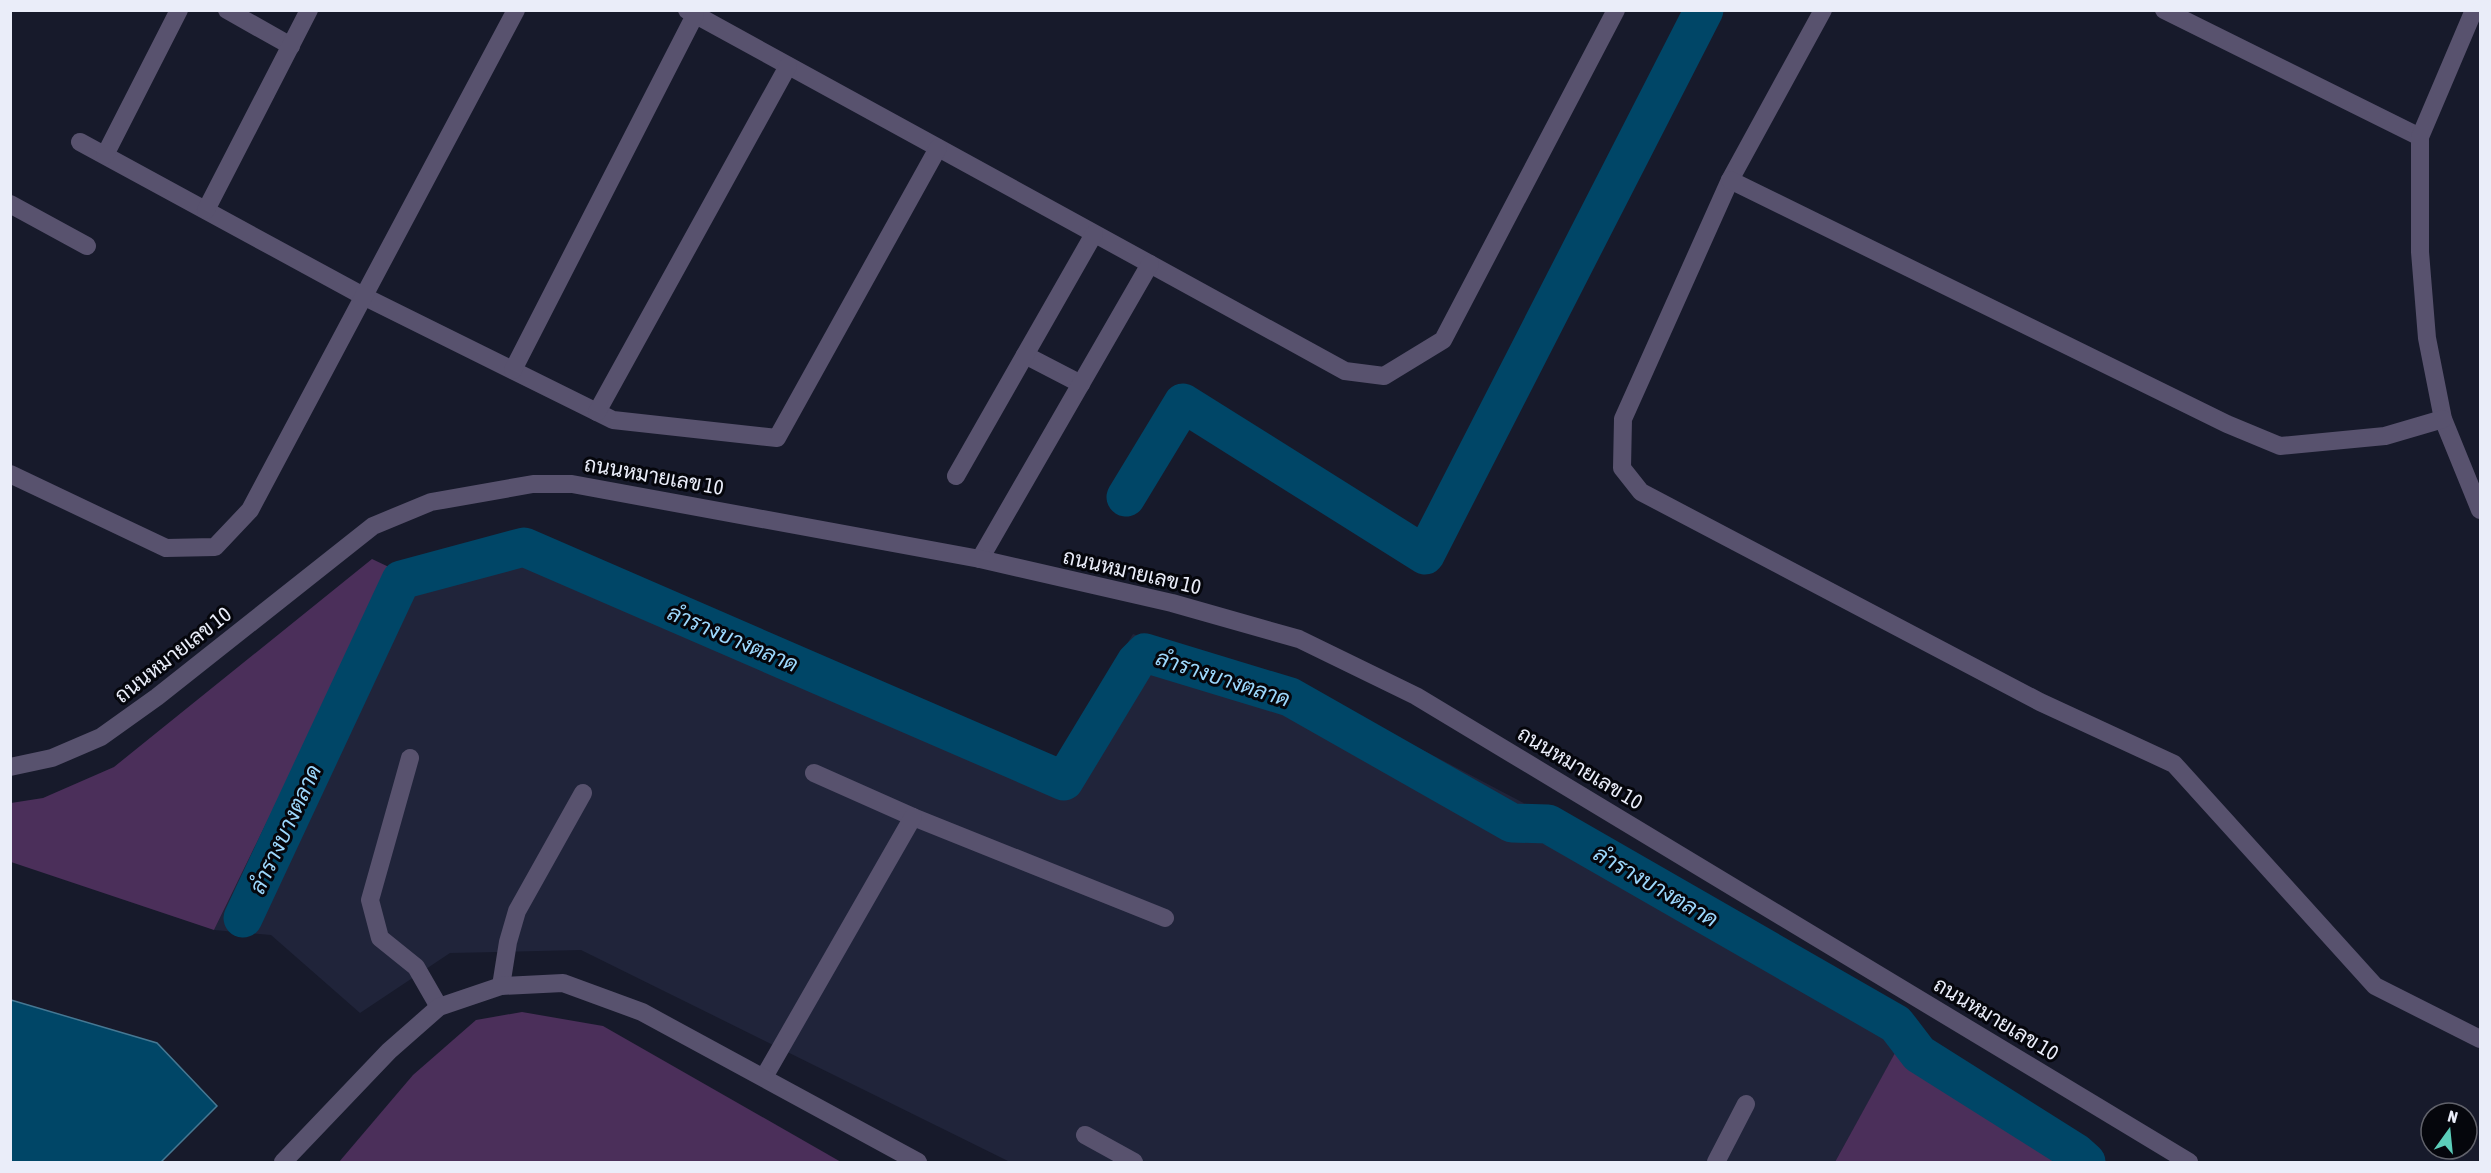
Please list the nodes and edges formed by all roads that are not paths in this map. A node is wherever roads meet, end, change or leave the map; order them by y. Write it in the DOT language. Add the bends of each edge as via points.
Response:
graph roads {
  1 [pos="178,10"];
  2 [pos="227,10"];
  3 [pos="309,10"];
  4 [pos="516,10"];
  5 [pos="1616,10"];
  6 [pos="1823,10"];
  7 [pos="2164,10"];
  8 [pos="2474,10"];
  9 [pos="691,13"];
  10 [pos="291,46"];
  11 [pos="788,66"];
  12 [pos="2420,137"];
  13 [pos="80,142"];
  14 [pos="938,148"];
  15 [pos="105,155"];
  16 [pos="1730,180"];
  17 [pos="10,204"];
  18 [pos="206,210"];
  19 [pos="1094,234"];
  20 [pos="87,246"];
  21 [pos="1150,264"];
  22 [pos="365,297"];
  23 [pos="1025,355"];
  24 [pos="513,370"];
  25 [pos="1081,384"];
  26 [pos="597,412"];
  27 [pos="2443,419"];
  28 [pos="10,474"];
  29 [pos="956,476"];
  30 [pos="2481,510"];
  31 [pos="980,559"];
  32 [pos="410,758"];
  33 [pos="10,767"];
  34 [pos="814,773"];
  35 [pos="583,793"];
  36 [pos="913,817"];
  37 [pos="1165,918"];
  38 [pos="501,986"];
  39 [pos="439,1007"];
  40 [pos="2481,1039"];
  41 [pos="764,1077"];
  42 [pos="1746,1104"];
  43 [pos="1085,1135"];
  44 [pos="283,1162"];
  45 [pos="918,1162"];
  46 [pos="1134,1162"];
  47 [pos="1716,1162"];
  48 [pos="2189,1162"];
  1 -- 15 [label="street"];
  2 -- 10 [label="street"];
  3 -- 10 [label="street"];
  4 -- 22 [label="street"];
  5 -- 21 [label="street" via="1443,340 1384,376 1345,371"];
  6 -- 16 [label="street"];
  7 -- 12 [label="street"];
  8 -- 12 [label="street"];
  9 -- 11 [label="street"];
  9 -- 24 [label="street"];
  10 -- 18 [label="street"];
  11 -- 14 [label="street"];
  11 -- 26 [label="street"];
  12 -- 27 [label="street" via="2420,252 2427,338"];
  13 -- 15 [label="street"];
  14 -- 19 [label="street"];
  14 -- 26 [label="street" via="777,438 614,420"];
  15 -- 18 [label="street"];
  16 -- 27 [label="street" via="2227,424 2280,446 2385,436"];
  16 -- 40 [label="street" via="1623,419 1622,468 1641,492 2040,702 2174,764 2375,986"];
  17 -- 20 [label="street"];
  18 -- 22 [label="street"];
  19 -- 21 [label="street"];
  19 -- 23 [label="street"];
  21 -- 25 [label="street"];
  22 -- 24 [label="street"];
  22 -- 28 [label="street" via="250,510 215,547 166,548"];
  23 -- 25 [label="street"];
  23 -- 29 [label="street"];
  24 -- 26 [label="street"];
  25 -- 31 [label="street"];
  27 -- 30 [label="street"];
  31 -- 33 [label="street, ถนนหมายเลข 10" via="572,484 533,484 431,502 373,526 101,737 52,758"];
  31 -- 48 [label="street, ถนนหมายเลข 10" via="1184,606 1299,639 1360,667 1416,696"];
  32 -- 39 [label="street" via="370,900 380,938 416,967"];
  34 -- 36 [label="street"];
  35 -- 38 [label="street" via="517,911"];
  36 -- 37 [label="street"];
  36 -- 41 [label="street"];
  38 -- 39 [label="street"];
  38 -- 41 [label="street" via="563,983 642,1012"];
  39 -- 44 [label="street" via="389,1051"];
  41 -- 45 [label="street"];
  42 -- 47 [label="street"];
  43 -- 46 [label="street"];
}
